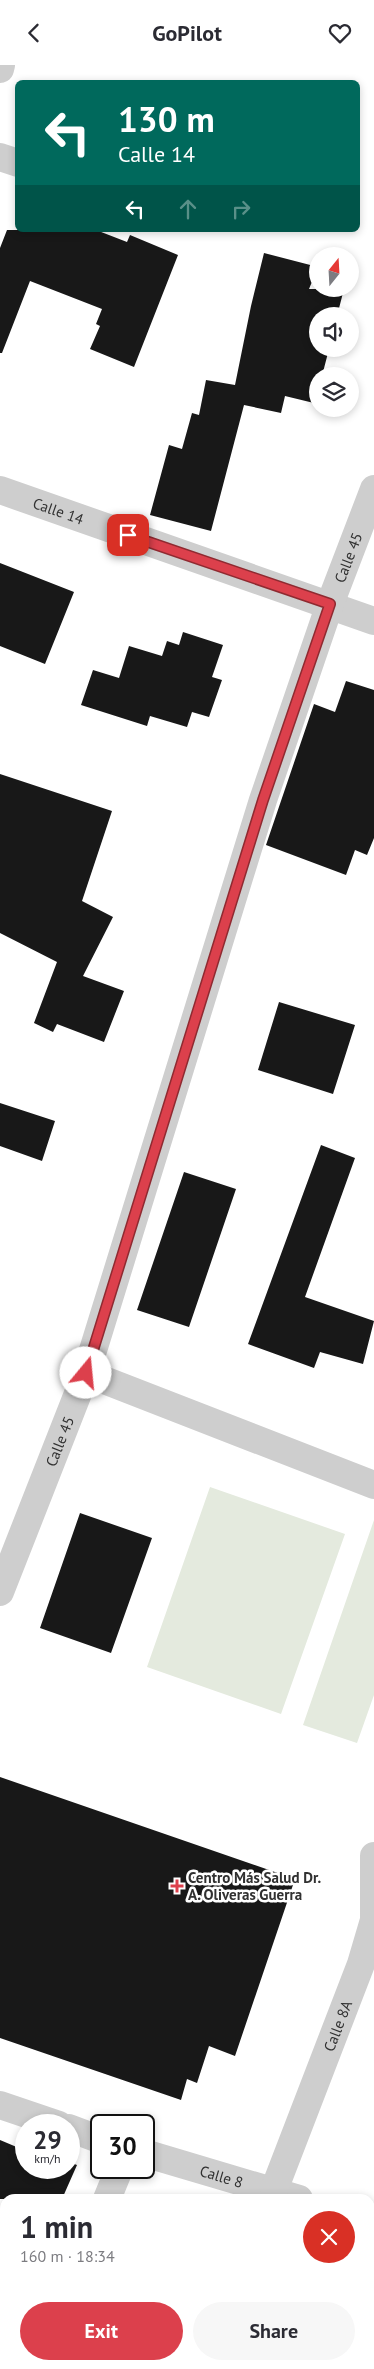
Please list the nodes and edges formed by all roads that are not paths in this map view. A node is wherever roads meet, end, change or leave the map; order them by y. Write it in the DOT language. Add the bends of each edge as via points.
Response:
graph roads {
  1 [pos="1,65"];
  2 [pos="0,69"];
  3 [pos="0,157"];
  4 [pos="15,162"];
  5 [pos="374,489"];
  6 [pos="0,490"];
  7 [pos="330,604"];
  8 [pos="374,621"];
  9 [pos="86,1373"];
  10 [pos="374,1485"];
  11 [pos="0,1592"];
  12 [pos="374,1856"];
  13 [pos="0,2105"];
  14 [pos="27,2114"];
  15 [pos="155,2156"];
  16 [pos="115,2179"];
  17 [pos="109,2194"];
  18 [pos="287,2194"];
  1 -- 2 [label="street"];
  3 -- 4 [label="street"];
  5 -- 7 [label="street, Calle 45"];
  6 -- 7 [label="street, Calle 14"];
  7 -- 8 [label="street, Calle 14"];
  7 -- 9 [label="street, Calle 45" via="263,800"];
  9 -- 10 [label="street"];
  9 -- 11 [label="street, Calle 45"];
  12 -- 18 [label="street, Calle 8A" via="374,1920"];
  13 -- 14 [label="street"];
  15 -- 18 [label="street, Calle 8"];
  16 -- 17 [label="street"];
}
